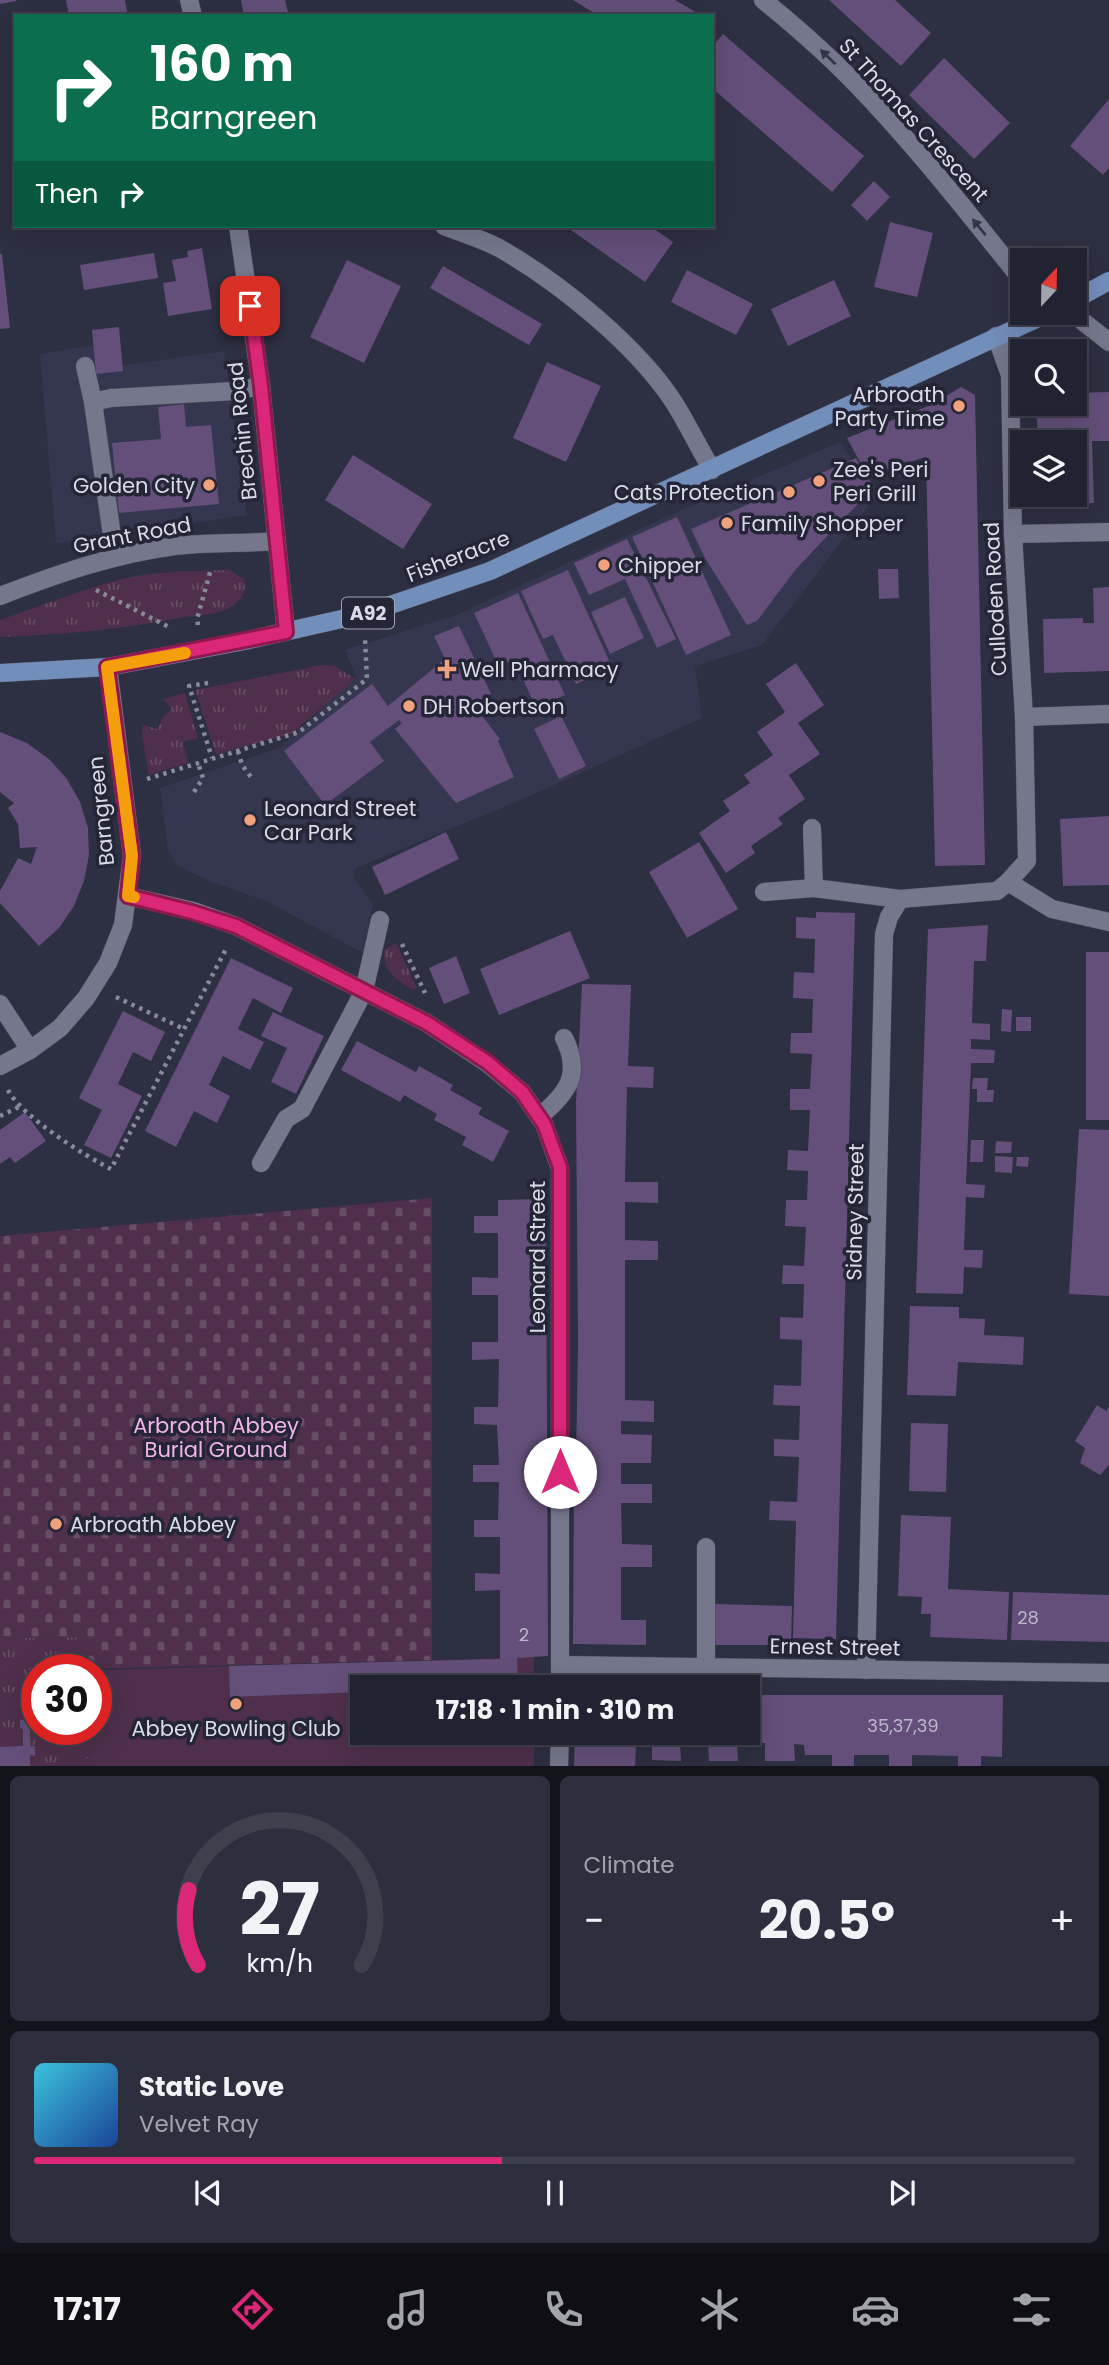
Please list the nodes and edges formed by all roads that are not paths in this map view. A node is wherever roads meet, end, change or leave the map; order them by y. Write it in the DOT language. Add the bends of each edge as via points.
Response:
graph roads {
  1 [pos="763,0"];
  2 [pos="238,228"];
  3 [pos="449,228"];
  4 [pos="1010,265"];
  5 [pos="1109,281"];
  6 [pos="1087,293"];
  7 [pos="1087,325"];
  8 [pos="1019,326"];
  9 [pos="996,336"];
  10 [pos="1109,342"];
  11 [pos="85,366"];
  12 [pos="261,386"];
  13 [pos="93,402"];
  14 [pos="712,470"];
  15 [pos="1109,532"];
  16 [pos="1013,534"];
  17 [pos="277,541"];
  18 [pos="115,557"];
  19 [pos="0,596"];
  20 [pos="286,632"];
  21 [pos="107,667"];
  22 [pos="0,673"];
  23 [pos="1109,714"];
  24 [pos="1024,717"];
  25 [pos="812,828"];
  26 [pos="1008,882"];
  27 [pos="814,888"];
  28 [pos="764,892"];
  29 [pos="128,896"];
  30 [pos="900,900"];
  31 [pos="380,920"];
  32 [pos="1109,922"];
  33 [pos="365,991"];
  34 [pos="0,1004"];
  35 [pos="564,1038"];
  36 [pos="30,1051"];
  37 [pos="0,1066"];
  38 [pos="539,1116"];
  39 [pos="261,1163"];
  40 [pos="706,1547"];
  41 [pos="561,1665"];
  42 [pos="706,1668"];
  43 [pos="866,1670"];
  44 [pos="1109,1673"];
  45 [pos="561,1675"];
  46 [pos="560,1745"];
  47 [pos="559,1766"];
  4 -- 1 [label="street, St Thomas Crescent, one-way" via="855,83"];
  2 -- 12 [label="street, Brechin Road"];
  3 -- 14 [label="street" via="497,247 598,320 674,403"];
  5 -- 6 [label="main road"];
  7 -- 10 [label="street"];
  8 -- 9 [label="main road, A92"];
  9 -- 14 [label="main road, A92"];
  9 -- 16 [label="street, Culloden Road" via="1010,374"];
  11 -- 13 [label="street"];
  12 -- 13 [label="street"];
  12 -- 17 [label="street, Brechin Road"];
  13 -- 18 [label="street"];
  14 -- 20 [label="main road, Fisheracre / A92" via="490,572 364,614"];
  15 -- 16 [label="street"];
  16 -- 24 [label="street, Culloden Road"];
  17 -- 18 [label="street, Grant Road" via="175,546"];
  17 -- 20 [label="street, Brechin Road"];
  18 -- 19 [label="street, Grant Road"];
  20 -- 21 [label="main road, Fisheracre / A92"];
  21 -- 22 [label="main road, Fisheracre / A92"];
  21 -- 29 [label="street, Barngreen" via="132,856"];
  23 -- 24 [label="street"];
  24 -- 26 [label="street, Culloden Road" via="1027,861"];
  25 -- 27 [label="street"];
  26 -- 30 [label="street" via="997,891"];
  26 -- 32 [label="street" via="1052,909"];
  27 -- 28 [label="street"];
  27 -- 30 [label="street"];
  29 -- 33 [label="street, Leonard Street" via="236,926"];
  29 -- 36 [label="street, Barngreen" via="123,925 108,963 86,998 60,1028"];
  30 -- 43 [label="street, Sidney Street" via="884,934"];
  31 -- 33 [label="street"];
  33 -- 38 [label="street, Leonard Street" via="427,1023 487,1062 522,1092"];
  33 -- 39 [label="street" via="302,1109 286,1119"];
  34 -- 36 [label="street"];
  35 -- 38 [label="street" via="573,1057 569,1085"];
  36 -- 37 [label="street, Barngreen"];
  38 -- 41 [label="street, Leonard Street" via="560,1167"];
  40 -- 42 [label="street"];
  41 -- 42 [label="street, Ernest Street"];
  41 -- 45 [label="street, Leonard Street"];
  42 -- 43 [label="street, Ernest Street"];
  43 -- 44 [label="street, Ernest Street"];
  46 -- 47 [label="street"];
}
